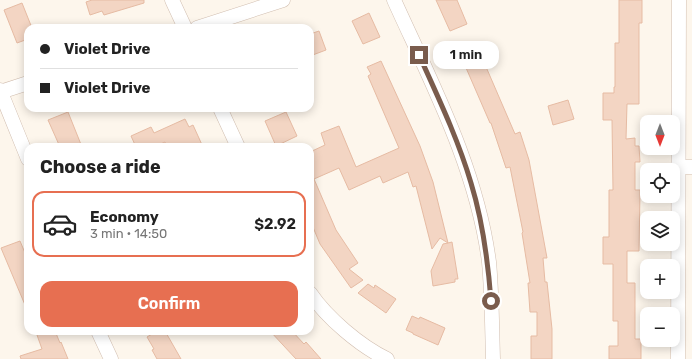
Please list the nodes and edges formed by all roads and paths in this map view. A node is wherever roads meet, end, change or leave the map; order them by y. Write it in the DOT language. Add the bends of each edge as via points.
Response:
graph roads {
  1 [pos="172,0"];
  2 [pos="283,0"];
  3 [pos="394,0"];
  4 [pos="679,0"];
  5 [pos="183,24"];
  6 [pos="209,24"];
  7 [pos="24,84"];
  8 [pos="0,91"];
  9 [pos="222,112"];
  10 [pos="236,143"];
  11 [pos="24,149"];
  12 [pos="678,163"];
  13 [pos="680,166"];
  14 [pos="692,167"];
  15 [pos="678,203"];
  16 [pos="314,297"];
  17 [pos="100,335"];
  18 [pos="111,359"];
  19 [pos="387,359"];
  20 [pos="493,359"];
  21 [pos="678,359"];
  1 -- 5 [label="street"];
  2 -- 6 [label="street"];
  3 -- 20 [label="street" via="450,124 472,184 488,262"];
  4 -- 12 [label="street"];
  7 -- 8 [label="street"];
  8 -- 11 [label="street"];
  9 -- 10 [label="street"];
  13 -- 14 [label="street"];
  15 -- 21 [label="street"];
  16 -- 19 [label="street" via="359,342"];
  17 -- 18 [label="street"];
}
